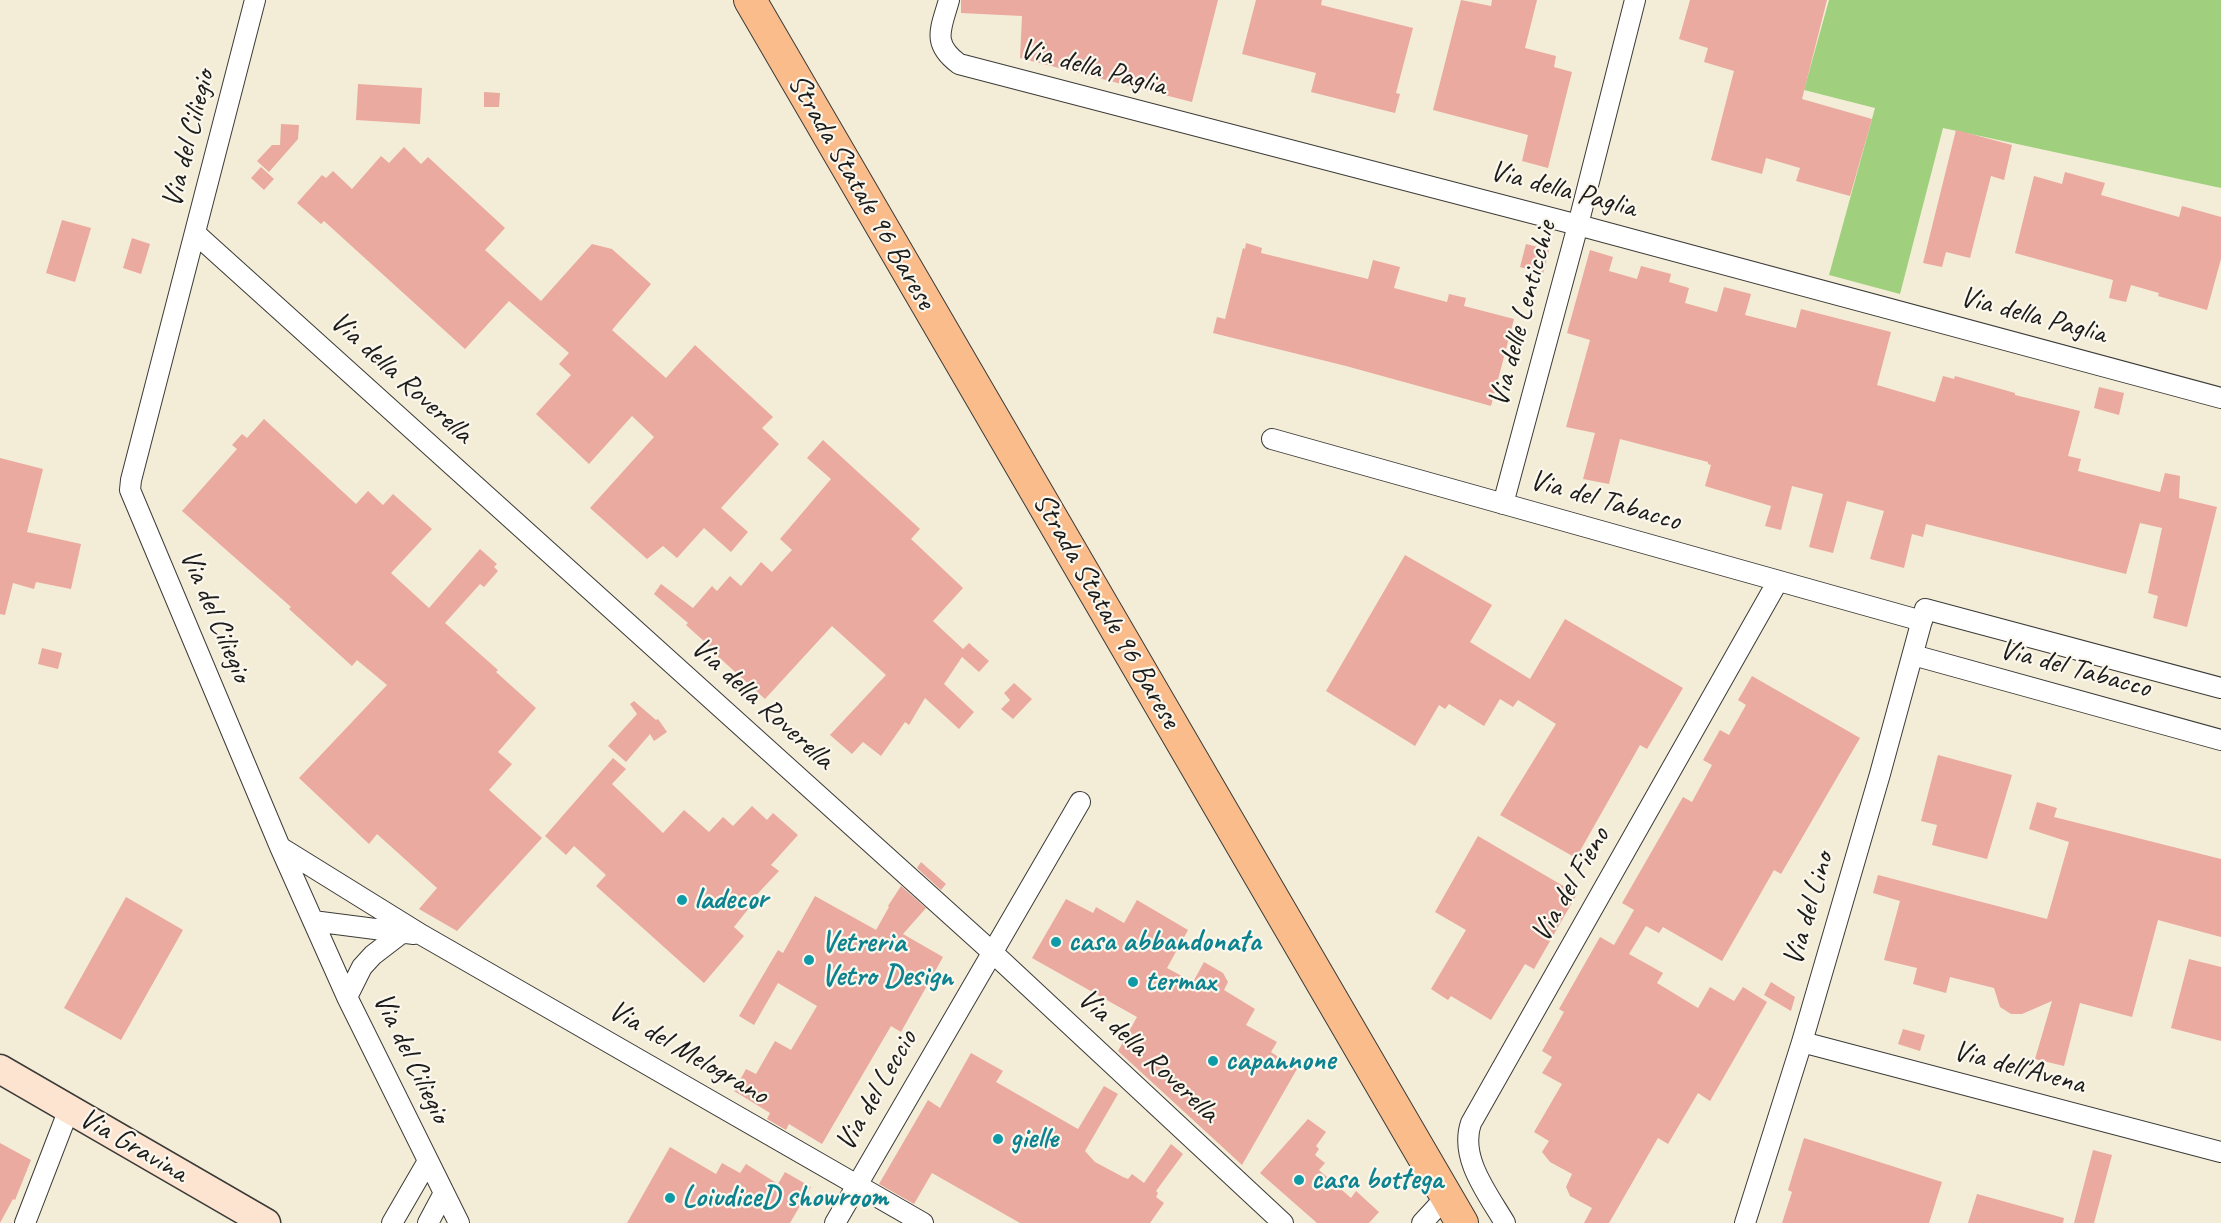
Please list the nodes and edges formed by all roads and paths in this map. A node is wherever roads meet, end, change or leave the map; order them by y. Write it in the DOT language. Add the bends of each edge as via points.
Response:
graph roads {
  1 [pos="255,0"];
  2 [pos="750,0"];
  3 [pos="949,0"];
  4 [pos="1635,0"];
  5 [pos="1578,225"];
  6 [pos="196,234"];
  7 [pos="2221,398"];
  8 [pos="1272,439"];
  9 [pos="1503,504"];
  10 [pos="1778,581"];
  11 [pos="1924,615"];
  12 [pos="1913,655"];
  13 [pos="2221,688"];
  14 [pos="2221,740"];
  15 [pos="1080,802"];
  16 [pos="280,847"];
  17 [pos="313,921"];
  18 [pos="413,934"];
  19 [pos="992,952"];
  20 [pos="347,997"];
  21 [pos="1802,1042"];
  22 [pos="0,1069"];
  23 [pos="69,1109"];
  24 [pos="2221,1152"];
  25 [pos="428,1161"];
  26 [pos="857,1185"];
  27 [pos="444,1193"];
  28 [pos="1447,1196"];
  29 [pos="25,1223"];
  30 [pos="266,1223"];
  31 [pos="392,1223"];
  32 [pos="428,1223"];
  33 [pos="459,1223"];
  34 [pos="835,1223"];
  35 [pos="923,1223"];
  36 [pos="1283,1223"];
  37 [pos="1422,1223"];
  38 [pos="1462,1223"];
  39 [pos="1505,1223"];
  40 [pos="1745,1223"];
  1 -- 6 [label="street, Via del Ciliegio"];
  2 -- 28 [label="main road, Strada Statale 96 Barese"];
  3 -- 5 [label="street, Via della Paglia" via="940,37 942,47 959,64"];
  4 -- 5 [label="street, Via delle Lenticchie"];
  5 -- 7 [label="street, Via della Paglia"];
  5 -- 9 [label="street, Via delle Lenticchie"];
  6 -- 16 [label="street, Via del Ciliegio" via="130,490"];
  6 -- 19 [label="street, Via della Roverella"];
  8 -- 9 [label="street, Via del Tabacco"];
  9 -- 10 [label="street, Via del Tabacco"];
  10 -- 11 [label="street, Via del Tabacco"];
  10 -- 39 [label="street, Via del Fieno" via="1471,1123 1467,1139 1472,1162"];
  11 -- 12 [label="street, Via del Lino"];
  11 -- 13 [label="street, Via del Tabacco"];
  12 -- 14 [label="street, Via del Tabacco"];
  12 -- 21 [label="street, Via del Lino"];
  15 -- 19 [label="street, Via del Leccio"];
  16 -- 17 [label="street, Via del Ciliegio"];
  16 -- 18 [label="street, Via del Melograno"];
  17 -- 18 [label="street"];
  17 -- 20 [label="street, Via del Ciliegio"];
  18 -- 20 [label="street" via="373,955 362,967"];
  18 -- 26 [label="street, Via del Melograno"];
  19 -- 26 [label="street, Via del Leccio"];
  19 -- 36 [label="street, Via della Roverella"];
  20 -- 25 [label="street, Via del Ciliegio"];
  21 -- 24 [label="street, Via dell'Avena"];
  21 -- 40 [label="street, Via del Lino"];
  22 -- 23 [label="main road, Via Gravina"];
  23 -- 29 [label="street"];
  23 -- 30 [label="main road, Via Gravina"];
  25 -- 27 [label="street, Via del Ciliegio"];
  25 -- 31 [label="street"];
  26 -- 34 [label="street, Via del Leccio"];
  26 -- 35 [label="street, Via del Melograno"];
  27 -- 32 [label="street"];
  27 -- 33 [label="street, Via del Ciliegio"];
  28 -- 37 [label="street"];
  28 -- 38 [label="main road, Strada Statale 96 Barese"];
}
